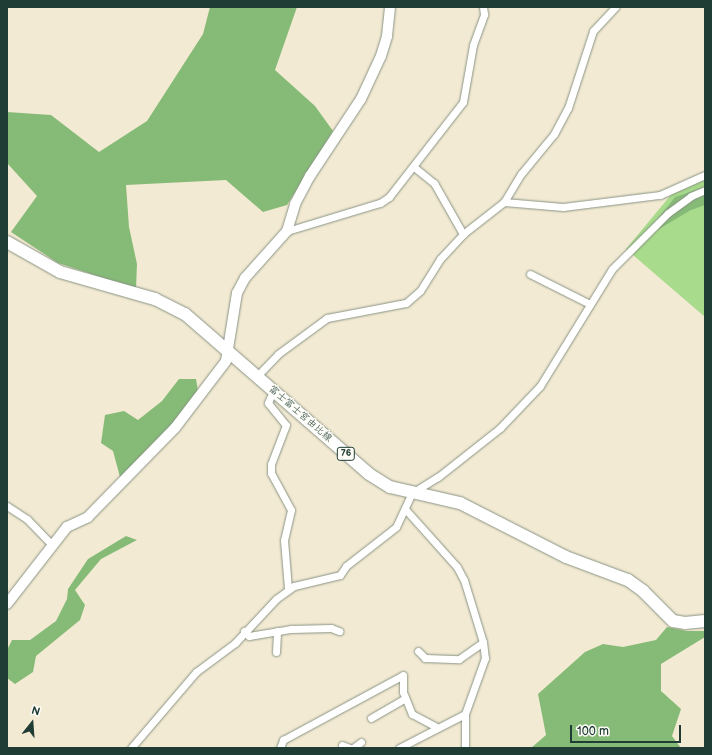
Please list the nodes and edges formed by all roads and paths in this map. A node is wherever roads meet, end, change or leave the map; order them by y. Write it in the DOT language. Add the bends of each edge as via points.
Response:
graph roads {
  1 [pos="390,7"];
  2 [pos="483,7"];
  3 [pos="615,7"];
  4 [pos="414,167"];
  5 [pos="705,175"];
  6 [pos="705,190"];
  7 [pos="504,202"];
  8 [pos="287,231"];
  9 [pos="463,234"];
  10 [pos="7,242"];
  11 [pos="530,274"];
  12 [pos="590,304"];
  13 [pos="229,352"];
  14 [pos="257,376"];
  15 [pos="273,391"];
  16 [pos="412,493"];
  17 [pos="7,506"];
  18 [pos="406,510"];
  19 [pos="51,544"];
  20 [pos="288,589"];
  21 [pos="7,604"];
  22 [pos="705,621"];
  23 [pos="244,631"];
  24 [pos="277,631"];
  25 [pos="339,631"];
  26 [pos="483,642"];
  27 [pos="418,651"];
  28 [pos="276,652"];
  29 [pos="405,698"];
  30 [pos="465,714"];
  31 [pos="371,718"];
  32 [pos="436,727"];
  33 [pos="361,742"];
  34 [pos="342,745"];
  35 [pos="131,748"];
  36 [pos="280,748"];
  37 [pos="352,748"];
  38 [pos="399,748"];
  39 [pos="465,748"];
  1 -- 8 [label="street" via="387,36 365,92 310,176 295,204"];
  2 -- 4 [label="street" via="484,14 473,45 463,102"];
  3 -- 7 [label="street" via="593,31 568,108 554,134 521,174"];
  4 -- 8 [label="street" via="389,197 380,203"];
  4 -- 9 [label="street" via="434,183"];
  5 -- 7 [label="street" via="660,195 564,207"];
  6 -- 12 [label="street" via="691,196 668,213 632,248 612,269"];
  7 -- 9 [label="street"];
  8 -- 13 [label="street" via="245,278 237,293"];
  9 -- 14 [label="street" via="440,259 420,291 406,303 327,318 278,354"];
  10 -- 13 [label="main road, 富士富士宮由比線 / 76" via="60,272 174,306"];
  11 -- 12 [label="street"];
  12 -- 16 [label="street" via="540,386 500,428 438,477"];
  13 -- 14 [label="main road, 富士富士宮由比線 / 76"];
  13 -- 19 [label="street" via="226,360 175,428 88,517 66,527"];
  14 -- 15 [label="main road, 富士富士宮由比線 / 76"];
  15 -- 16 [label="main road, 富士富士宮由比線 / 76" via="369,474 390,487"];
  15 -- 20 [label="street" via="268,404 286,425 271,464 271,473 291,510 284,540"];
  16 -- 18 [label="street"];
  16 -- 22 [label="main road, 富士富士宮由比線 / 76" via="460,502 566,557 618,575 643,591 673,620 685,623"];
  17 -- 19 [label="street" via="27,520"];
  18 -- 20 [label="street" via="396,527 346,566 340,575"];
  18 -- 26 [label="street" via="457,567 464,580"];
  19 -- 21 [label="street"];
  20 -- 23 [label="street"];
  23 -- 24 [label="street" via="249,636"];
  23 -- 35 [label="street" via="235,642 196,672"];
  24 -- 25 [label="street" via="331,628"];
  24 -- 28 [label="street"];
  26 -- 27 [label="street" via="458,659 425,658"];
  26 -- 30 [label="street" via="485,658"];
  29 -- 31 [label="street"];
  29 -- 32 [label="street" via="412,714"];
  29 -- 36 [label="street" via="403,675 283,740"];
  30 -- 32 [label="street"];
  30 -- 39 [label="street"];
  32 -- 38 [label="street"];
  33 -- 37 [label="street"];
  34 -- 37 [label="street"];
}
